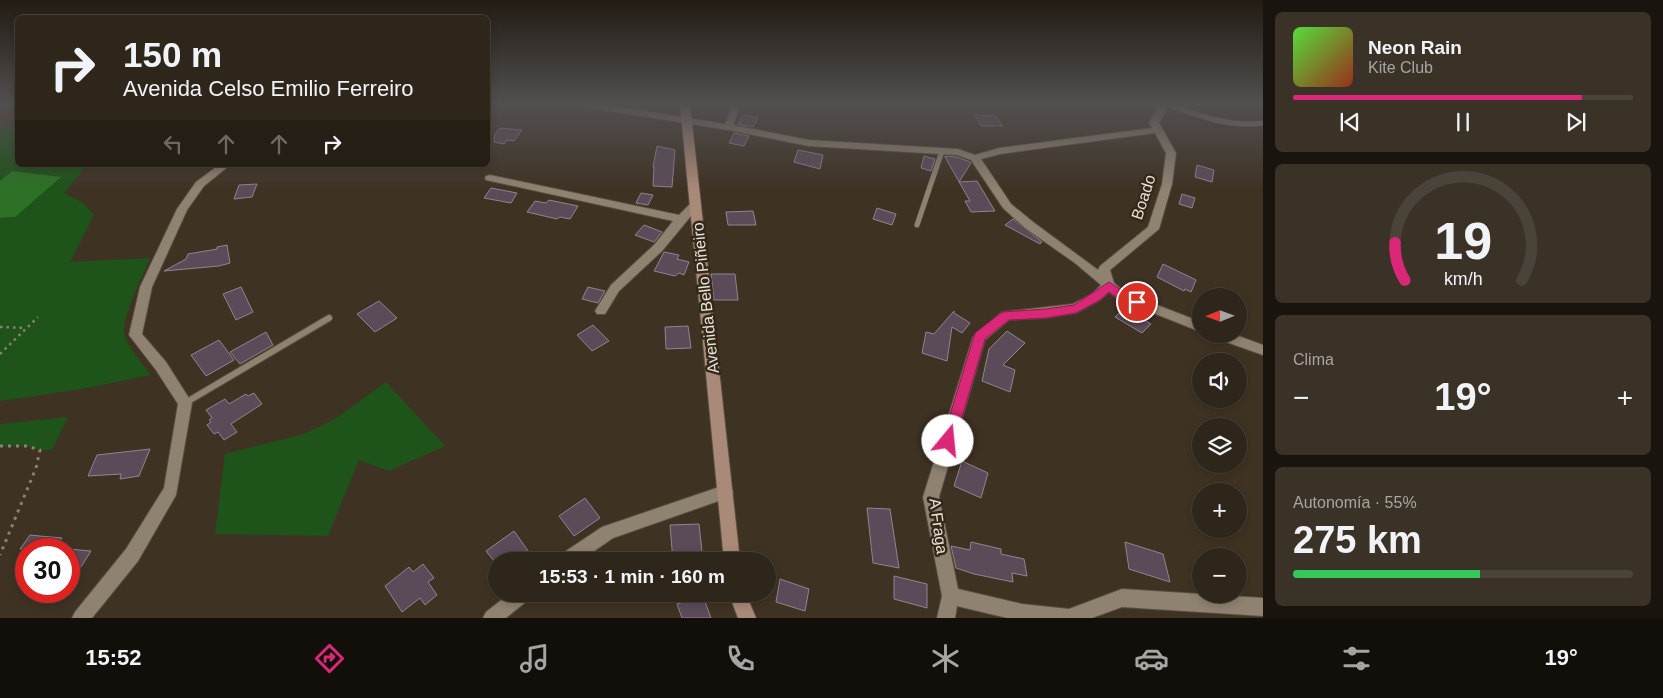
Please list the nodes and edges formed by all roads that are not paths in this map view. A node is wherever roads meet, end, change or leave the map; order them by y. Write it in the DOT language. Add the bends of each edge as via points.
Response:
graph roads {
  1 [pos="688,133"];
  2 [pos="756,133"];
  3 [pos="1136,133"];
  4 [pos="1159,133"];
  5 [pos="942,151"];
  6 [pos="975,158"];
  7 [pos="222,167"];
  8 [pos="490,178"];
  9 [pos="695,206"];
  10 [pos="681,219"];
  11 [pos="917,225"];
  12 [pos="1109,286"];
  13 [pos="601,311"];
  14 [pos="329,318"];
  15 [pos="1192,323"];
  16 [pos="1244,343"];
  17 [pos="1263,350"];
  18 [pos="185,403"];
  19 [pos="725,492"];
  20 [pos="579,552"];
  21 [pos="731,552"];
  22 [pos="951,596"];
  23 [pos="512,602"];
  24 [pos="741,602"];
  25 [pos="1263,607"];
  26 [pos="80,618"];
  27 [pos="492,618"];
  28 [pos="747,618"];
  29 [pos="946,618"];
  1 -- 9 [label="street, Avenida Bello Piñeiro"];
  2 -- 5 [label="street" via="809,144"];
  3 -- 6 [label="street" via="999,151"];
  4 -- 12 [label="street, Boado" via="1171,154 1167,184 1153,229 1104,269"];
  5 -- 6 [label="street"];
  5 -- 11 [label="lane"];
  6 -- 12 [label="street" via="1007,206"];
  7 -- 18 [label="street" via="200,184 182,209 146,288 135,335 161,366"];
  8 -- 10 [label="street"];
  9 -- 10 [label="street"];
  9 -- 19 [label="street, Avenida Bello Piñeiro"];
  10 -- 13 [label="street" via="658,248 615,288"];
  12 -- 15 [label="street" via="1122,296"];
  12 -- 22 [label="street, A Fraga" via="1076,308 1006,315 979,337 932,497"];
  14 -- 18 [label="lane"];
  16 -- 17 [label="street"];
  18 -- 26 [label="street" via="171,490 132,554"];
  19 -- 20 [label="street" via="608,532"];
  19 -- 21 [label="street, Avenida Bello Piñeiro"];
  22 -- 25 [label="street" via="1022,614 1069,618 1122,598"];
  22 -- 29 [label="street, A Fraga"];
  23 -- 27 [label="street"];
  24 -- 28 [label="street"];
}
